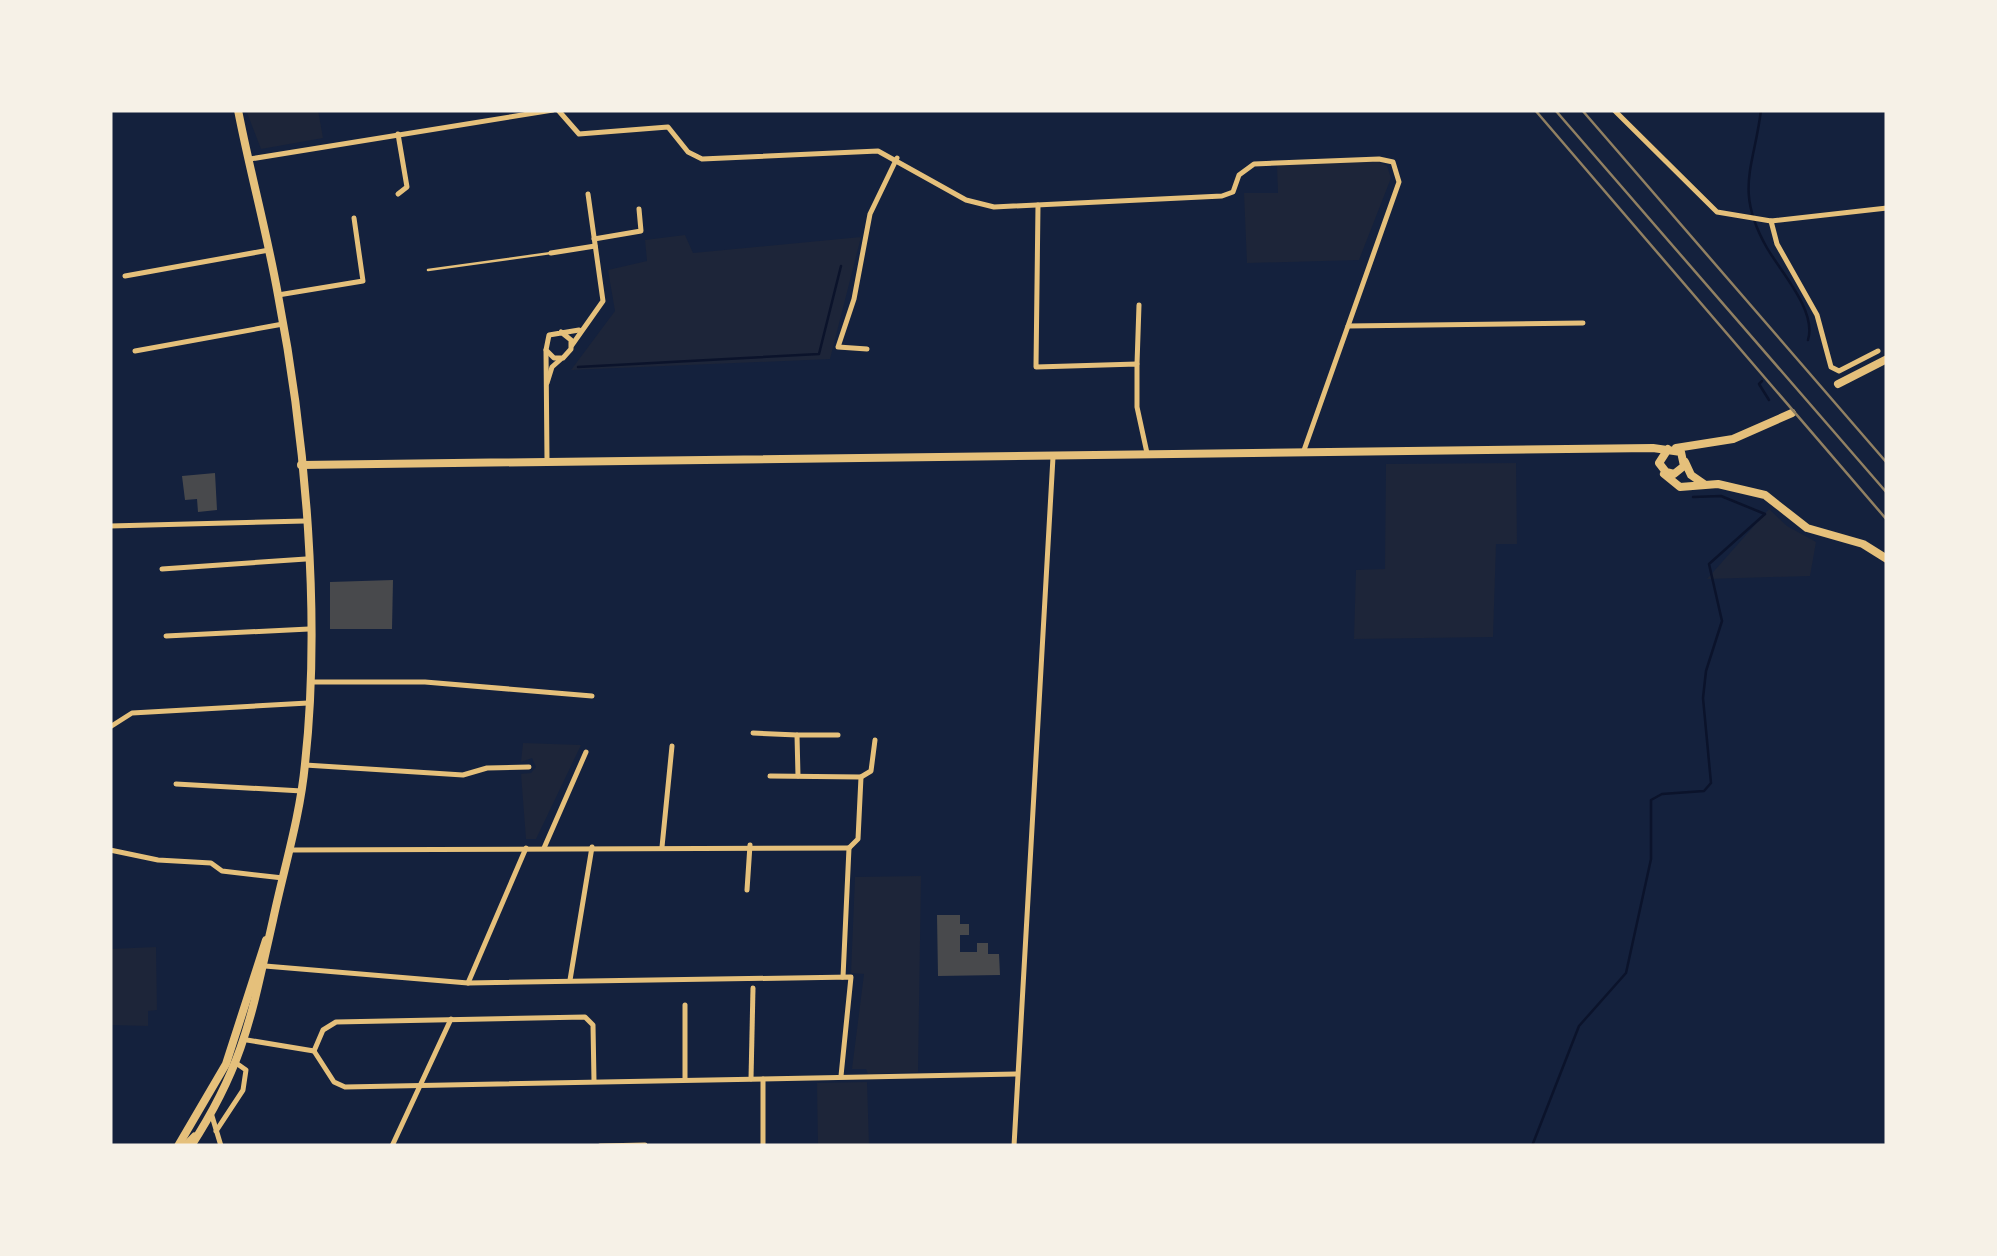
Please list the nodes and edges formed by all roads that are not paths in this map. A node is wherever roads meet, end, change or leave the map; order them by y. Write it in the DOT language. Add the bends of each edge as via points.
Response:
graph roads {
  1 [pos="487,110"];
  2 [pos="555,110"];
  3 [pos="1614,110"];
  4 [pos="237,111"];
  5 [pos="488,120"];
  6 [pos="398,134"];
  7 [pos="897,158"];
  8 [pos="250,159"];
  9 [pos="398,194"];
  10 [pos="588,194"];
  11 [pos="1038,205"];
  12 [pos="639,208"];
  13 [pos="1887,208"];
  14 [pos="354,218"];
  15 [pos="1771,221"];
  16 [pos="594,243"];
  17 [pos="269,250"];
  18 [pos="551,253"];
  19 [pos="428,270"];
  20 [pos="125,276"];
  21 [pos="278,295"];
  22 [pos="1139,306"];
  23 [pos="1583,323"];
  24 [pos="284,324"];
  25 [pos="1348,326"];
  26 [pos="580,330"];
  27 [pos="561,332"];
  28 [pos="572,345"];
  29 [pos="867,349"];
  30 [pos="546,350"];
  31 [pos="135,351"];
  32 [pos="1878,351"];
  33 [pos="563,358"];
  34 [pos="1887,359"];
  35 [pos="1138,364"];
  36 [pos="1838,384"];
  37 [pos="546,386"];
  38 [pos="1792,413"];
  39 [pos="1670,448"];
  40 [pos="1698,448"];
  41 [pos="1634,449"];
  42 [pos="1303,454"];
  43 [pos="1148,456"];
  44 [pos="1053,457"];
  45 [pos="547,460"];
  46 [pos="1684,460"];
  47 [pos="301,465"];
  48 [pos="1661,466"];
  49 [pos="1704,484"];
  50 [pos="304,521"];
  51 [pos="110,526"];
  52 [pos="306,559"];
  53 [pos="1887,559"];
  54 [pos="162,568"];
  55 [pos="309,629"];
  56 [pos="166,636"];
  57 [pos="308,682"];
  58 [pos="592,696"];
  59 [pos="308,703"];
  60 [pos="110,726"];
  61 [pos="753,734"];
  62 [pos="798,735"];
  63 [pos="838,736"];
  64 [pos="876,740"];
  65 [pos="672,746"];
  66 [pos="586,752"];
  67 [pos="305,764"];
  68 [pos="529,766"];
  69 [pos="770,776"];
  70 [pos="798,776"];
  71 [pos="862,777"];
  72 [pos="176,784"];
  73 [pos="302,791"];
  74 [pos="750,845"];
  75 [pos="662,846"];
  76 [pos="592,847"];
  77 [pos="526,848"];
  78 [pos="544,848"];
  79 [pos="850,848"];
  80 [pos="110,850"];
  81 [pos="291,850"];
  82 [pos="283,878"];
  83 [pos="747,890"];
  84 [pos="270,931"];
  85 [pos="265,966"];
  86 [pos="843,977"];
  87 [pos="570,980"];
  88 [pos="468,982"];
  89 [pos="752,988"];
  90 [pos="685,1006"];
  91 [pos="246,1010"];
  92 [pos="452,1019"];
  93 [pos="246,1040"];
  94 [pos="314,1051"];
  95 [pos="232,1063"];
  96 [pos="1016,1074"];
  97 [pos="842,1076"];
  98 [pos="763,1078"];
  99 [pos="685,1079"];
  100 [pos="751,1079"];
  101 [pos="594,1081"];
  102 [pos="420,1085"];
  103 [pos="214,1108"];
  104 [pos="202,1129"];
  105 [pos="217,1133"];
  106 [pos="644,1145"];
  107 [pos="180,1146"];
  108 [pos="191,1146"];
  109 [pos="221,1146"];
  110 [pos="392,1146"];
  111 [pos="600,1146"];
  112 [pos="763,1146"];
  113 [pos="1014,1146"];
  1 -- 5 [label="street"];
  2 -- 5 [label="street"];
  2 -- 7 [label="street" via="579,134 668,127 702,159 863,150"];
  3 -- 15 [label="street" via="1707,205"];
  4 -- 8 [label="street"];
  5 -- 6 [label="street"];
  6 -- 8 [label="street"];
  6 -- 9 [label="street" via="407,187"];
  7 -- 11 [label="street" via="978,204"];
  7 -- 29 [label="street" via="870,214 838,347"];
  8 -- 17 [label="street"];
  10 -- 16 [label="street"];
  11 -- 25 [label="street" via="1222,196 1254,164 1393,162 1399,182"];
  11 -- 35 [label="street" via="1036,367"];
  12 -- 16 [label="street" via="641,231"];
  13 -- 15 [label="street"];
  14 -- 21 [label="street" via="363,280"];
  15 -- 32 [label="street" via="1817,315 1832,367 1839,371"];
  16 -- 18 [label="street"];
  16 -- 26 [label="street" via="603,301"];
  17 -- 20 [label="street"];
  17 -- 21 [label="street"];
  18 -- 19 [label="lane"];
  21 -- 24 [label="street"];
  22 -- 35 [label="street"];
  23 -- 25 [label="street"];
  24 -- 31 [label="street"];
  24 -- 47 [label="street"];
  25 -- 42 [label="street"];
  26 -- 27 [label="street"];
  26 -- 28 [label="street"];
  27 -- 28 [label="street"];
  27 -- 30 [label="street" via="549,336"];
  28 -- 33 [label="street"];
  30 -- 33 [label="street"];
  30 -- 37 [label="street"];
  33 -- 37 [label="street"];
  34 -- 36 [label="street"];
  35 -- 43 [label="street" via="1137,407"];
  37 -- 45 [label="street"];
  38 -- 40 [label="street"];
  39 -- 40 [label="street"];
  39 -- 41 [label="street"];
  39 -- 46 [label="street"];
  39 -- 48 [label="street"];
  40 -- 46 [label="street"];
  41 -- 42 [label="street"];
  41 -- 48 [label="street"];
  42 -- 43 [label="street"];
  43 -- 44 [label="street"];
  44 -- 45 [label="street"];
  44 -- 96 [label="street"];
  45 -- 47 [label="street"];
  46 -- 48 [label="street" via="1674,474"];
  46 -- 49 [label="street"];
  47 -- 50 [label="street"];
  48 -- 49 [label="street" via="1674,485"];
  49 -- 53 [label="street" via="1765,495 1807,528 1863,544"];
  50 -- 51 [label="street"];
  50 -- 52 [label="street"];
  52 -- 54 [label="street"];
  52 -- 55 [label="street"];
  55 -- 56 [label="street"];
  55 -- 57 [label="street"];
  57 -- 58 [label="street" via="425,682"];
  57 -- 59 [label="street"];
  59 -- 60 [label="street" via="132,713"];
  59 -- 67 [label="street"];
  61 -- 62 [label="street"];
  62 -- 63 [label="street"];
  62 -- 70 [label="street"];
  64 -- 71 [label="street" via="871,772"];
  65 -- 75 [label="street"];
  66 -- 78 [label="street"];
  67 -- 68 [label="street" via="463,775"];
  67 -- 73 [label="street"];
  69 -- 70 [label="street"];
  70 -- 71 [label="street"];
  71 -- 79 [label="street" via="858,839"];
  72 -- 73 [label="street"];
  73 -- 81 [label="street"];
  74 -- 75 [label="street"];
  74 -- 79 [label="street"];
  74 -- 83 [label="street"];
  75 -- 76 [label="street"];
  76 -- 78 [label="street"];
  76 -- 87 [label="street"];
  77 -- 78 [label="street"];
  77 -- 81 [label="street"];
  77 -- 88 [label="street"];
  79 -- 86 [label="street"];
  80 -- 82 [label="street"];
  81 -- 82 [label="street"];
  82 -- 84 [label="street"];
  84 -- 85 [label="street"];
  84 -- 91 [label="street"];
  85 -- 88 [label="street"];
  85 -- 93 [label="street"];
  86 -- 87 [label="street"];
  86 -- 97 [label="street" via="851,977"];
  87 -- 88 [label="street"];
  89 -- 100 [label="street"];
  90 -- 99 [label="street"];
  91 -- 93 [label="street"];
  91 -- 95 [label="street"];
  92 -- 94 [label="street" via="336,1022 323,1030"];
  92 -- 101 [label="street" via="589,1018"];
  92 -- 102 [label="street"];
  93 -- 94 [label="street"];
  93 -- 95 [label="street"];
  94 -- 102 [label="street" via="339,1085"];
  95 -- 103 [label="street"];
  95 -- 105 [label="street" via="247,1075"];
  95 -- 107 [label="street"];
  96 -- 97 [label="street"];
  96 -- 113 [label="street"];
  97 -- 98 [label="street"];
  98 -- 100 [label="street"];
  98 -- 112 [label="street"];
  99 -- 100 [label="street"];
  99 -- 101 [label="street"];
  101 -- 102 [label="street"];
  102 -- 110 [label="street"];
  103 -- 104 [label="street"];
  103 -- 105 [label="street"];
  104 -- 105 [label="street"];
  104 -- 107 [label="street"];
  104 -- 108 [label="street"];
  105 -- 109 [label="street"];
  106 -- 111 [label="street"];
}
